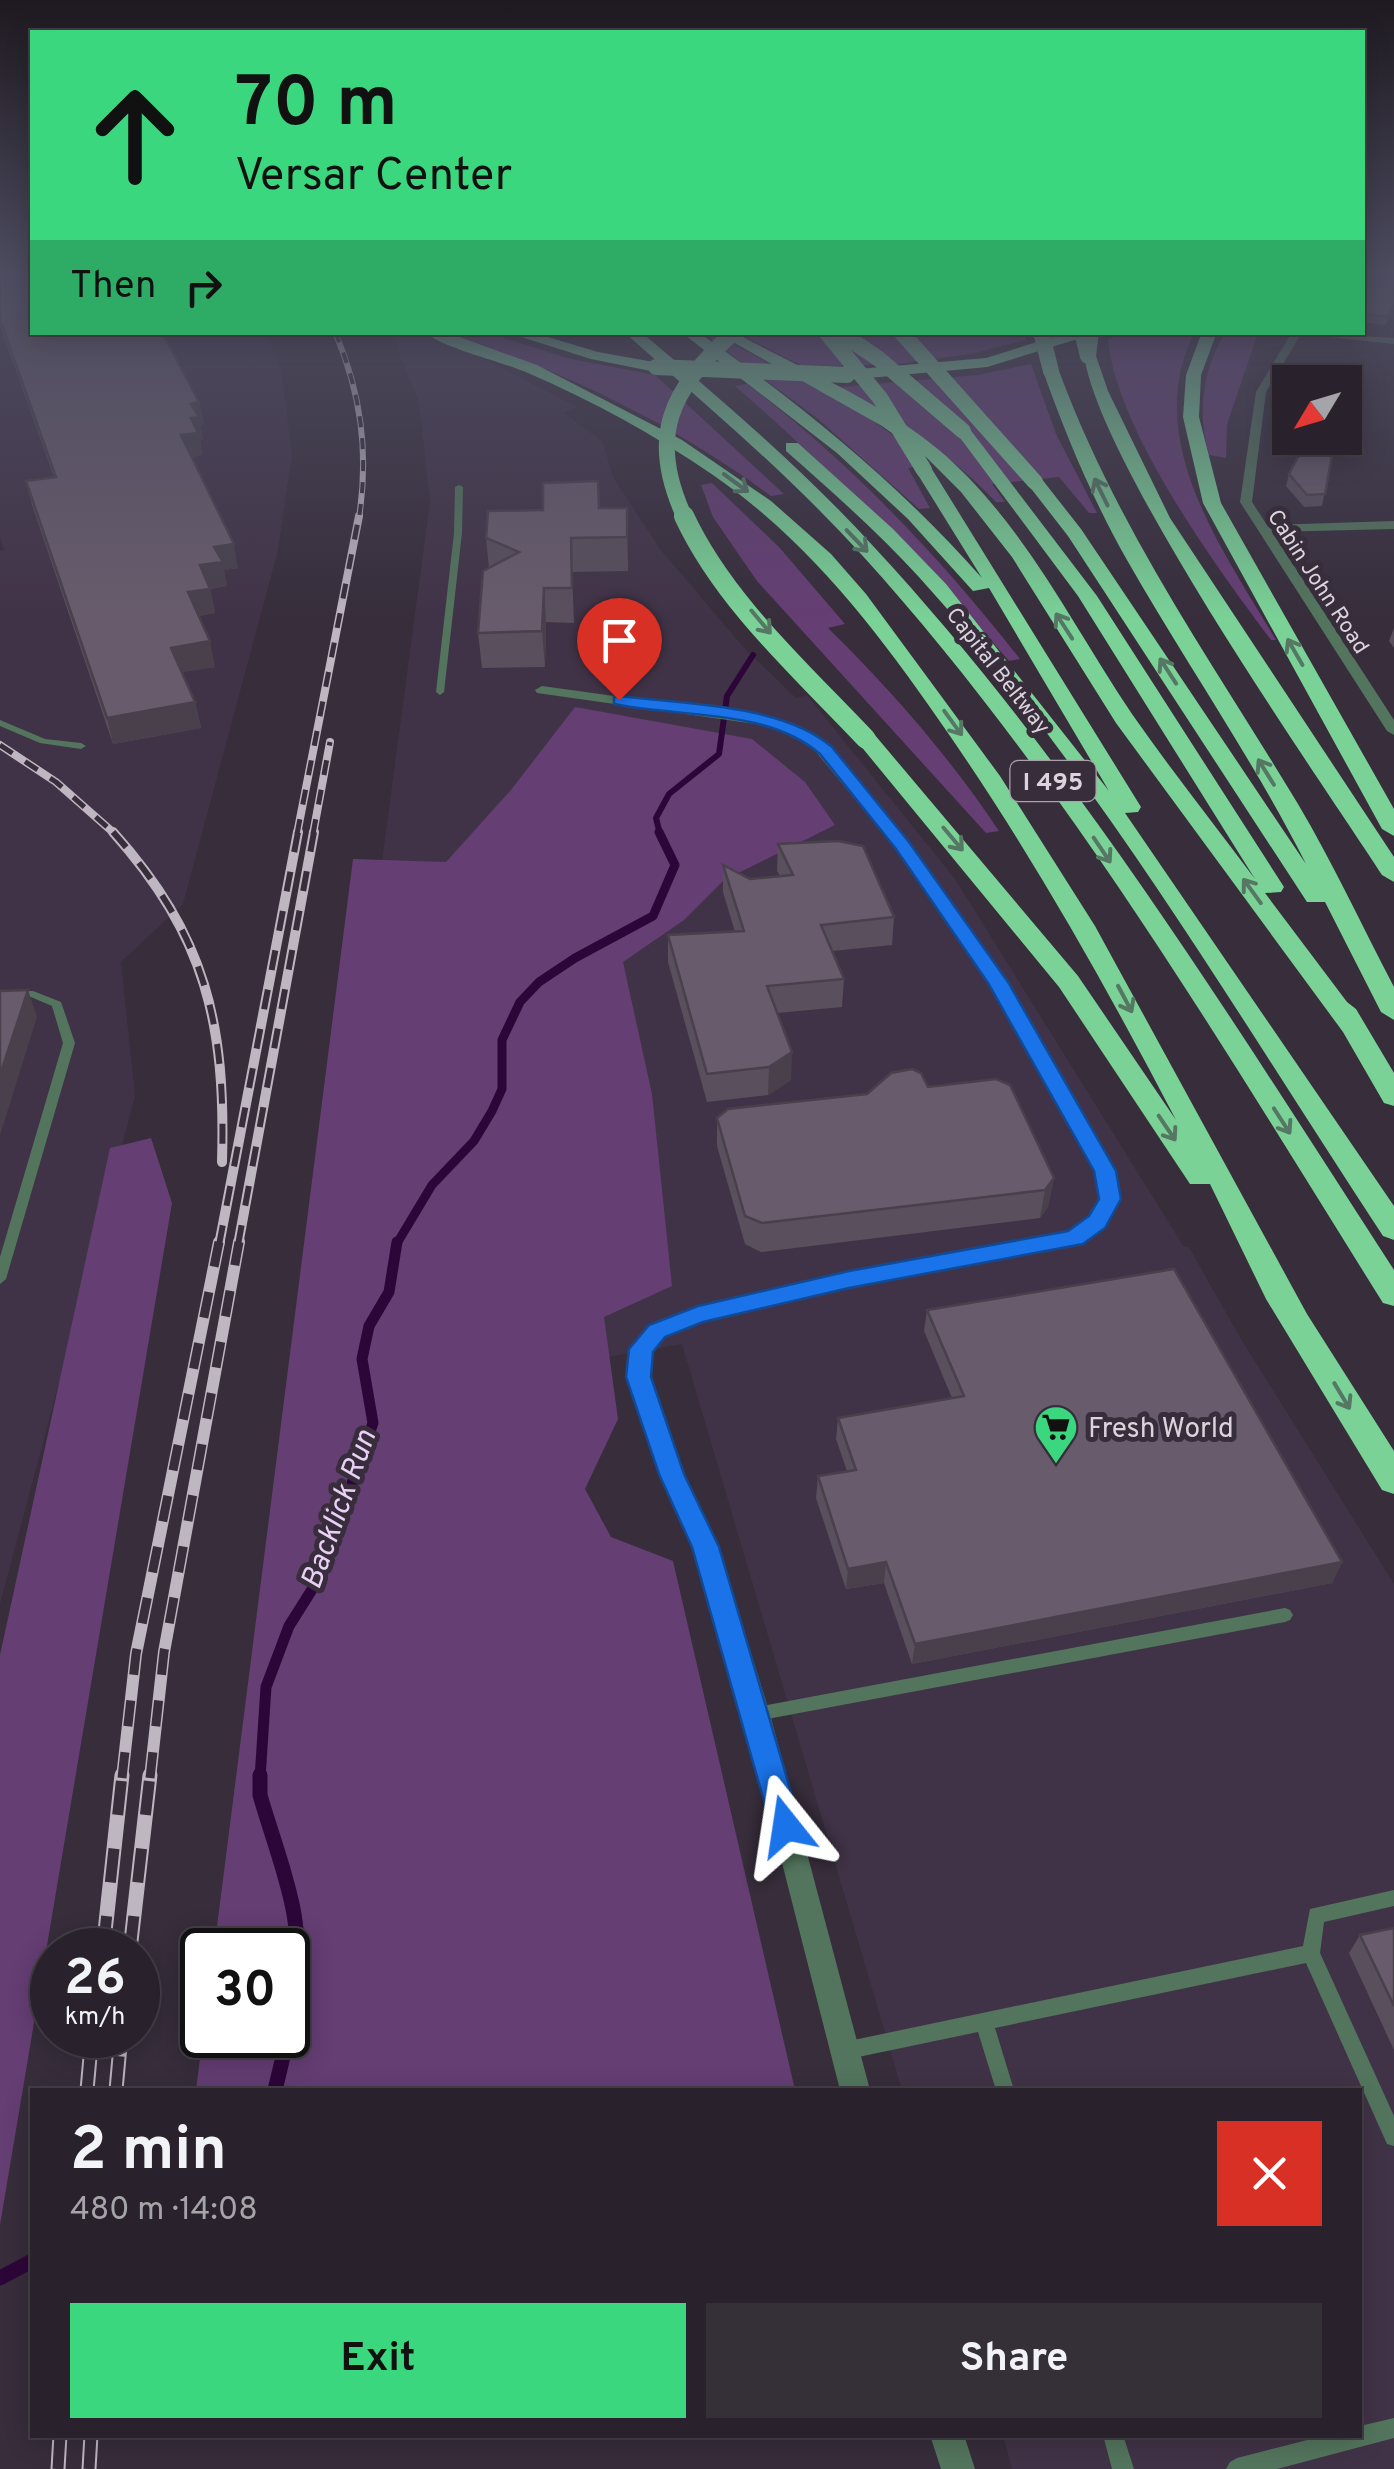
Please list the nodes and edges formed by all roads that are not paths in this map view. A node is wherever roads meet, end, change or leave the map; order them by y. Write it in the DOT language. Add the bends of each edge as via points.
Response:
graph roads {
  1 [pos="574,389"];
  2 [pos="683,389"];
  3 [pos="696,389"];
  4 [pos="724,389"];
  5 [pos="770,389"];
  6 [pos="826,389"];
  7 [pos="873,389"];
  8 [pos="915,389"];
  9 [pos="927,389"];
  10 [pos="952,389"];
  11 [pos="1058,389"];
  12 [pos="1100,389"];
  13 [pos="1190,389"];
  14 [pos="1263,389"];
  15 [pos="963,430"];
  16 [pos="459,486"];
  17 [pos="1394,525"];
  18 [pos="1261,529"];
  19 [pos="1052,674"];
  20 [pos="542,690"];
  21 [pos="440,692"];
  22 [pos="0,723"];
  23 [pos="1394,731"];
  24 [pos="81,746"];
  25 [pos="1394,828"];
  26 [pos="1394,876"];
  27 [pos="1216,957"];
  28 [pos="0,994"];
  29 [pos="1394,1014"];
  30 [pos="1351,1026"];
  31 [pos="1394,1097"];
  32 [pos="1394,1229"];
  33 [pos="0,1279"];
  34 [pos="1394,1295"];
  35 [pos="1292,1313"];
  36 [pos="1394,1480"];
  37 [pos="1285,1615"];
  38 [pos="756,1714"];
  39 [pos="1394,1898"];
  40 [pos="1311,1953"];
  41 [pos="984,2024"];
  42 [pos="844,2051"];
  43 [pos="854,2088"];
  44 [pos="1003,2088"];
  45 [pos="1394,2136"];
  46 [pos="1394,2428"];
  47 [pos="1362,2436"];
  48 [pos="948,2438"];
  49 [pos="1113,2438"];
  50 [pos="1356,2438"];
  51 [pos="958,2469"];
  52 [pos="1123,2469"];
  53 [pos="1237,2469"];
  1 -- 35 [label="highway, one-way" via="738,483 808,542 884,628 996,786 1110,971"];
  2 -- 35 [label="highway, one-way, bridge" via="664,452 670,488 690,529 1069,982"];
  3 -- 34 [label="highway, Capital Beltway / I 495, one-way" via="798,480 893,579 995,703 1230,1038"];
  4 -- 27 [label="highway" via="937,586 1085,774"];
  5 -- 19 [label="highway" via="906,507"];
  30 -- 6 [label="highway, one-way" via="1124,718 1020,555 968,488 932,453"];
  7 -- 19 [label="highway, bridge"];
  8 -- 15 [label="highway, bridge"];
  9 -- 15 [label="highway, bridge"];
  29 -- 10 [label="highway, one-way, bridge" via="1086,549"];
  29 -- 11 [label="highway, one-way, bridge" via="1289,808 1135,558"];
  12 -- 26 [label="highway, bridge" via="1161,518"];
  25 -- 13 [label="highway, one-way" via="1212,503 1195,452"];
  14 -- 18 [label="street, Cabin John Road" via="1245,496"];
  15 -- 30 [label="highway" via="1008,483 1152,692 1328,977"];
  16 -- 21 [label="lane"];
  17 -- 18 [label="street"];
  18 -- 23 [label="street, Cabin John Road"];
  19 -- 27 [label="highway"];
  20 -- 38 [label="street" via="744,718 812,738 902,846 998,982 1105,1171 1110,1199 1097,1222 1075,1238 698,1314 657,1331 642,1349 639,1377 706,1547"];
  22 -- 24 [label="lane" via="43,741"];
  27 -- 32 [label="highway"];
  28 -- 33 [label="lane" via="33,994 57,1004 69,1044"];
  30 -- 31 [label="highway"];
  35 -- 36 [label="highway, one-way"];
  37 -- 38 [label="lane"];
  38 -- 42 [label="street"];
  39 -- 40 [label="lane" via="1316,1915"];
  40 -- 41 [label="lane"];
  40 -- 45 [label="lane"];
  41 -- 42 [label="lane"];
  41 -- 44 [label="lane"];
  42 -- 43 [label="street"];
  46 -- 47 [label="lane"];
  48 -- 51 [label="street"];
  49 -- 52 [label="lane"];
  50 -- 53 [label="lane"];
}
